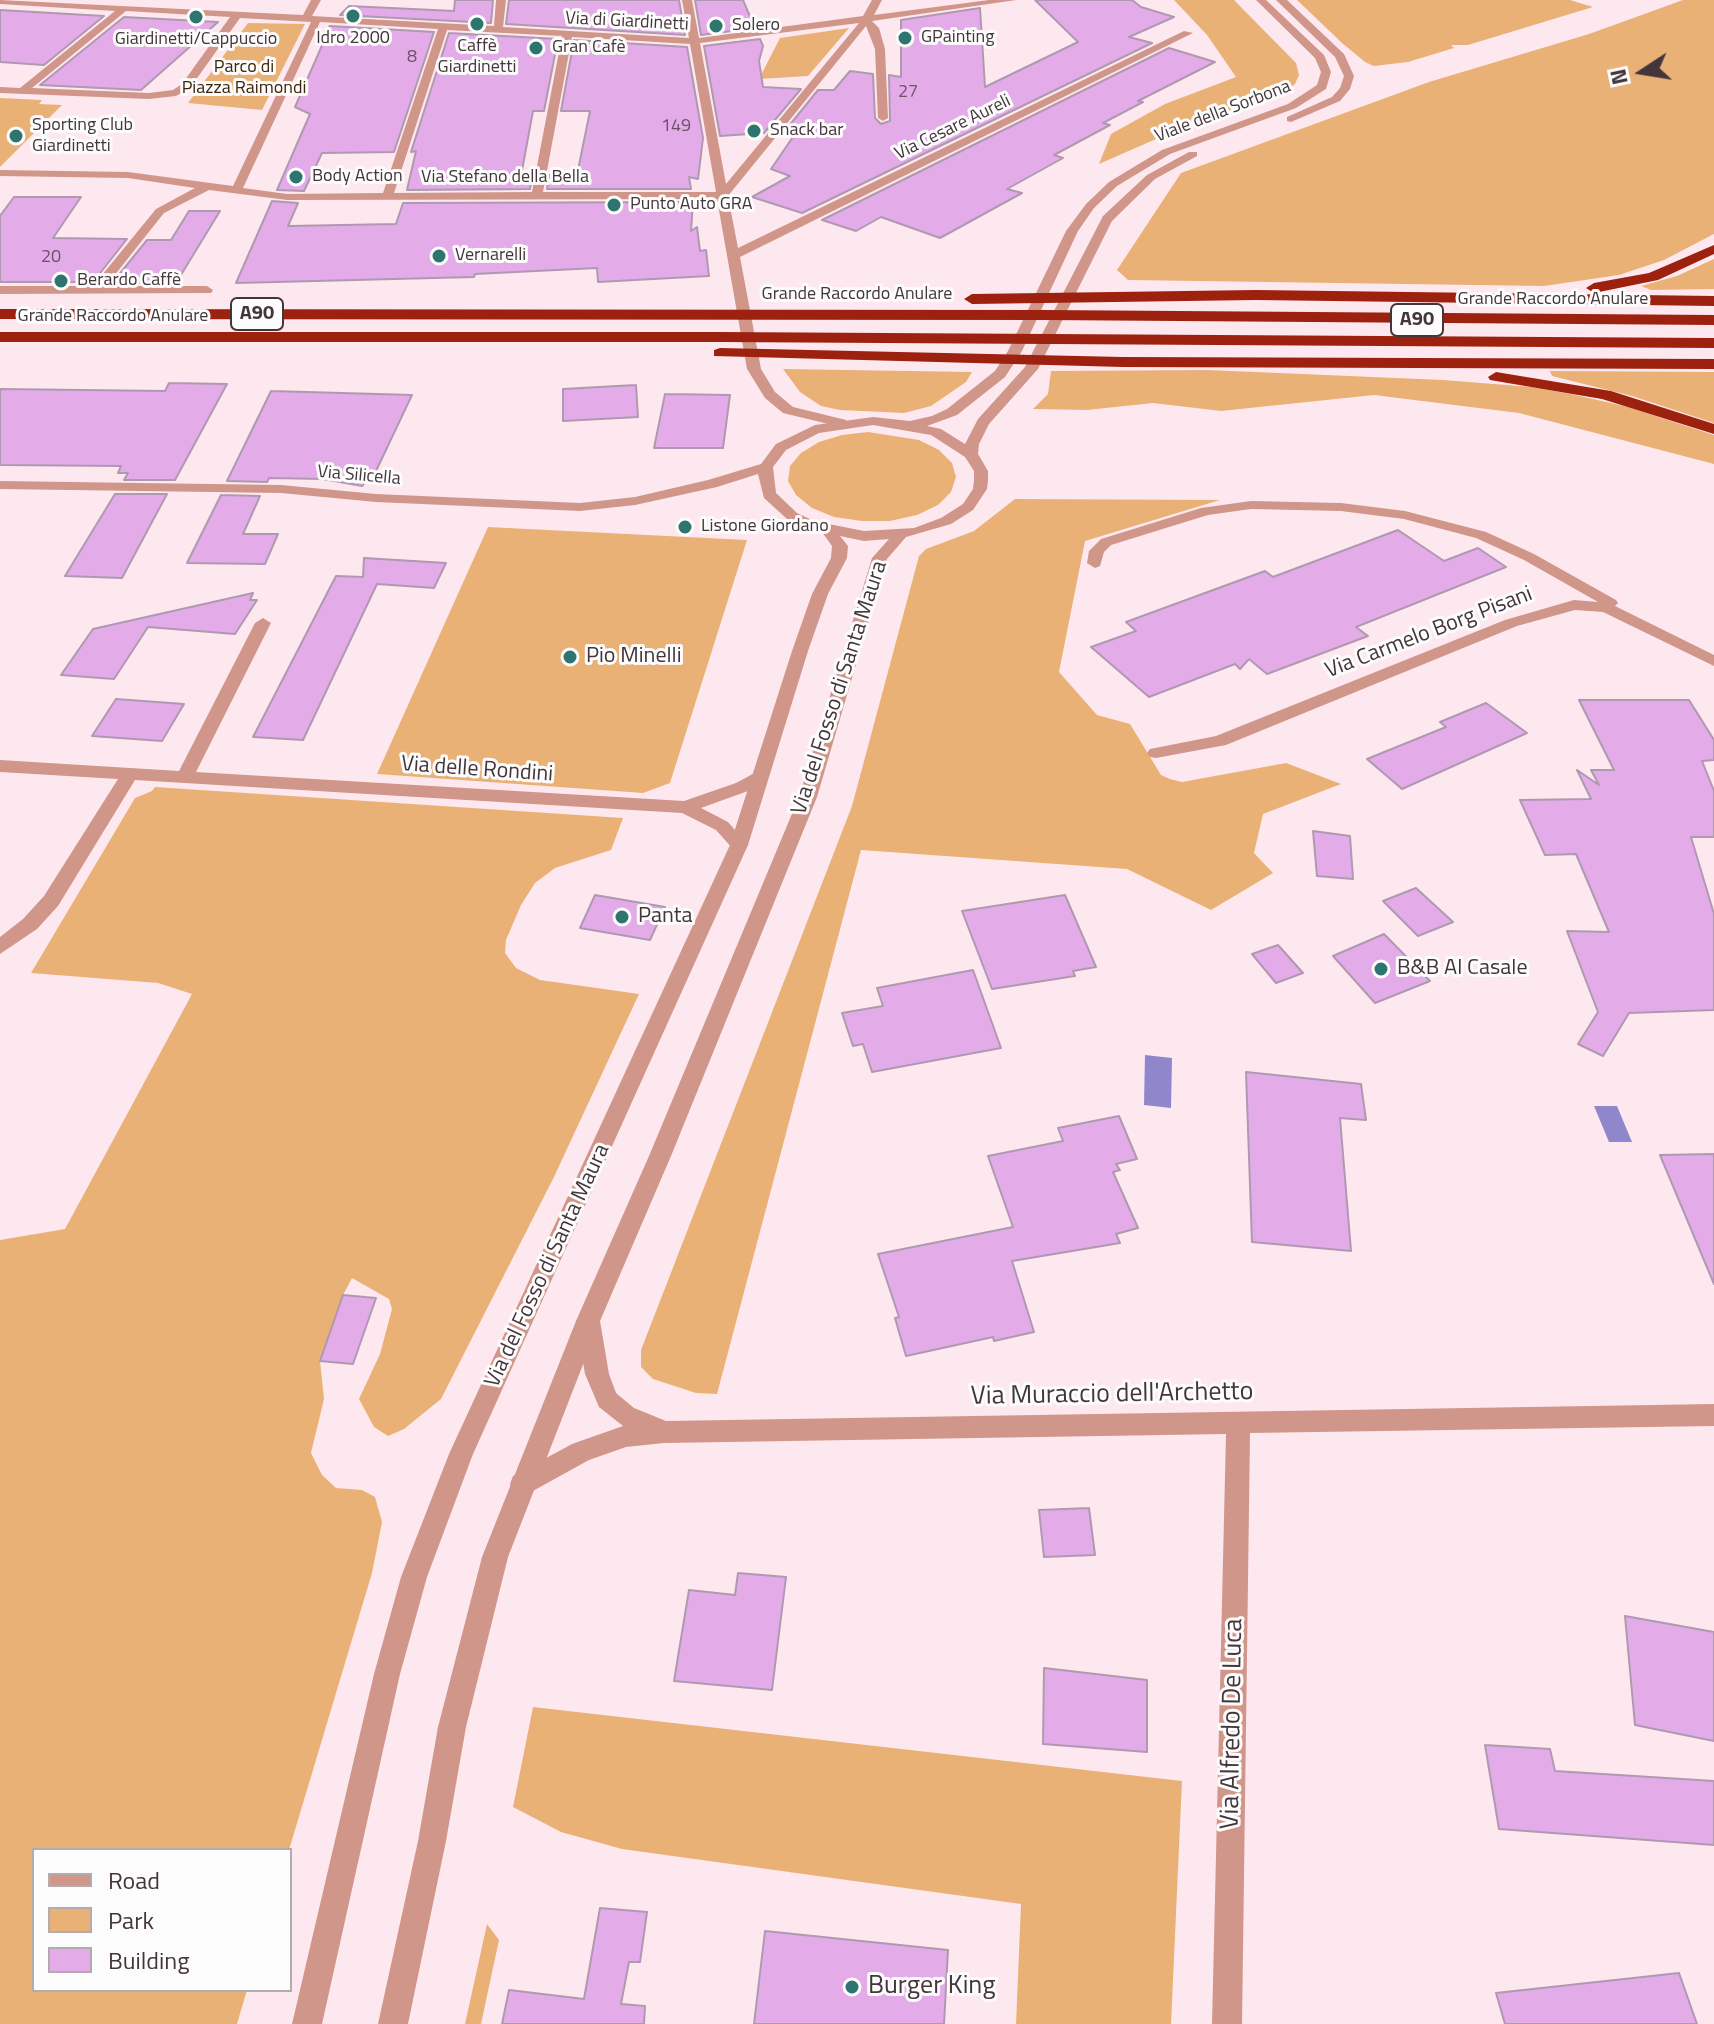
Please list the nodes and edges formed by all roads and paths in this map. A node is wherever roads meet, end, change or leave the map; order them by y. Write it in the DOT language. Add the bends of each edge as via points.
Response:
graph roads {
  1 [pos="316,0"];
  2 [pos="501,0"];
  3 [pos="687,0"];
  4 [pos="1011,0"];
  5 [pos="1261,0"];
  6 [pos="1281,0"];
  7 [pos="0,1"];
  8 [pos="14,1"];
  9 [pos="875,1"];
  10 [pos="262,4"];
  11 [pos="123,9"];
  12 [pos="236,16"];
  13 [pos="249,17"];
  14 [pos="866,20"];
  15 [pos="310,21"];
  16 [pos="443,28"];
  17 [pos="498,31"];
  18 [pos="1188,33"];
  19 [pos="567,35"];
  20 [pos="695,41"];
  21 [pos="0,90"];
  22 [pos="22,91"];
  23 [pos="883,118"];
  24 [pos="752,164"];
  25 [pos="717,165"];
  26 [pos="0,173"];
  27 [pos="208,186"];
  28 [pos="236,191"];
  29 [pos="723,195"];
  30 [pos="537,196"];
  31 [pos="387,197"];
  32 [pos="1714,249"];
  33 [pos="734,255"];
  34 [pos="0,290"];
  35 [pos="207,290"];
  36 [pos="96,291"];
  37 [pos="1468,296"];
  38 [pos="1714,299"];
  39 [pos="717,309"];
  40 [pos="0,314"];
  41 [pos="1714,320"];
  42 [pos="0,337"];
  43 [pos="1714,343"];
  44 [pos="718,345"];
  45 [pos="1331,363"];
  46 [pos="1714,364"];
  47 [pos="788,410"];
  48 [pos="841,423"];
  49 [pos="912,425"];
  50 [pos="1714,429"];
  51 [pos="793,439"];
  52 [pos="971,454"];
  53 [pos="766,467"];
  54 [pos="712,484"];
  55 [pos="0,485"];
  56 [pos="769,495"];
  57 [pos="829,531"];
  58 [pos="900,535"];
  59 [pos="1095,563"];
  60 [pos="263,623"];
  61 [pos="1644,625"];
  62 [pos="1714,661"];
  63 [pos="1156,753"];
  64 [pos="0,766"];
  65 [pos="129,775"];
  66 [pos="760,776"];
  67 [pos="184,778"];
  68 [pos="685,807"];
  69 [pos="739,845"];
  70 [pos="0,947"];
  71 [pos="588,1321"];
  72 [pos="1714,1415"];
  73 [pos="1238,1424"];
  74 [pos="664,1432"];
  75 [pos="522,1484"];
  76 [pos="307,2024"];
  77 [pos="393,2024"];
  78 [pos="1227,2024"];
  1 -- 15 [label="street"];
  2 -- 17 [label="street"];
  3 -- 20 [label="street"];
  4 -- 14 [label="street, Via di Giardinetti"];
  5 -- 49 [label="street, Viale della Sorbona" via="1320,57 1326,72 1322,87 1292,106 1166,152 1113,184 1072,231 1000,374 952,412"];
  6 -- 52 [label="street, Viale della Sorbona" via="1343,60 1349,76 1343,92 1320,108 1184,159 1123,200 1097,233 1031,369 983,422"];
  7 -- 8 [label="street, Via di Giardinetti"];
  8 -- 11 [label="street, Via di Giardinetti"];
  9 -- 14 [label="street"];
  10 -- 13 [label="street"];
  11 -- 12 [label="street, Via di Giardinetti"];
  11 -- 22 [label="street"];
  12 -- 13 [label="street, Via di Giardinetti"];
  12 -- 22 [label="street" via="186,86 171,94"];
  13 -- 15 [label="street, Via di Giardinetti"];
  14 -- 20 [label="street, Via di Giardinetti"];
  14 -- 23 [label="street" via="880,49"];
  14 -- 24 [label="street"];
  15 -- 16 [label="street, Via di Giardinetti"];
  15 -- 28 [label="street"];
  16 -- 17 [label="street, Via di Giardinetti"];
  16 -- 31 [label="street"];
  17 -- 19 [label="street, Via di Giardinetti"];
  18 -- 33 [label="street, Via Cesare Aureli"];
  19 -- 20 [label="street, Via di Giardinetti"];
  19 -- 30 [label="street"];
  20 -- 25 [label="street"];
  21 -- 22 [label="street"];
  24 -- 25 [label="street"];
  24 -- 29 [label="street"];
  25 -- 29 [label="street"];
  26 -- 27 [label="street, Via Stefano della Bella" via="128,175"];
  27 -- 28 [label="street, Via Stefano della Bella"];
  27 -- 36 [label="street" via="160,211"];
  28 -- 31 [label="street, Via Stefano della Bella" via="281,197"];
  29 -- 30 [label="street, Via Stefano della Bella"];
  29 -- 33 [label="street"];
  30 -- 31 [label="street, Via Stefano della Bella"];
  32 -- 37 [label="highway" via="1623,285"];
  33 -- 47 [label="street" via="754,369 770,395"];
  34 -- 36 [label="street"];
  35 -- 36 [label="street"];
  37 -- 38 [label="highway"];
  37 -- 39 [label="highway" via="1126,296"];
  39 -- 40 [label="highway, Grande Raccordo Anulare / A90"];
  39 -- 41 [label="highway, Grande Raccordo Anulare / A90"];
  42 -- 44 [label="highway, Grande Raccordo Anulare / A90" via="498,337"];
  43 -- 44 [label="highway, Grande Raccordo Anulare / A90" via="1125,339"];
  44 -- 45 [label="highway" via="1123,362"];
  45 -- 46 [label="highway"];
  45 -- 50 [label="highway" via="1569,386"];
  47 -- 48 [label="street"];
  47 -- 51 [label="street"];
  48 -- 49 [label="street"];
  48 -- 51 [label="street"];
  49 -- 52 [label="street" via="950,438"];
  51 -- 53 [label="street"];
  52 -- 58 [label="street" via="981,480 968,507 946,521"];
  53 -- 54 [label="street, Via Silicella"];
  53 -- 56 [label="street"];
  54 -- 55 [label="street, Via Silicella" via="635,501 571,507 281,489"];
  54 -- 56 [label="street, Via Silicella" via="752,487"];
  56 -- 57 [label="street" via="792,516"];
  57 -- 58 [label="street"];
  57 -- 66 [label="street, Via del Fosso di Santa Maura" via="840,546 839,558 820,594"];
  58 -- 71 [label="street, Via del Fosso di Santa Maura" via="880,558 804,807"];
  59 -- 61 [label="street" via="1106,542 1216,508 1377,510 1499,543"];
  60 -- 67 [label="street"];
  61 -- 62 [label="street, Via Carmelo Borg Pisani"];
  61 -- 63 [label="street, Via Carmelo Borg Pisani" via="1594,605 1556,609 1220,741"];
  64 -- 65 [label="street, Via delle Rondini"];
  65 -- 67 [label="street, Via delle Rondini"];
  65 -- 70 [label="street" via="51,901"];
  66 -- 68 [label="street, Via delle Rondini"];
  66 -- 69 [label="street, Via del Fosso di Santa Maura"];
  67 -- 68 [label="street, Via delle Rondini"];
  68 -- 69 [label="street" via="722,826"];
  69 -- 76 [label="street, Via del Fosso di Santa Maura" via="427,1539 387,1674"];
  71 -- 74 [label="street" via="607,1400 625,1416"];
  71 -- 75 [label="street, Via del Fosso di Santa Maura"];
  72 -- 73 [label="street, Via Muraccio dell'Archetto"];
  73 -- 74 [label="street, Via Muraccio dell'Archetto"];
  73 -- 78 [label="street, Via Alfredo De Luca"];
  74 -- 75 [label="street, Via Muraccio dell'Archetto" via="626,1436 590,1448"];
  75 -- 77 [label="street, Via del Fosso di Santa Maura" via="495,1557 468,1658"];
}
